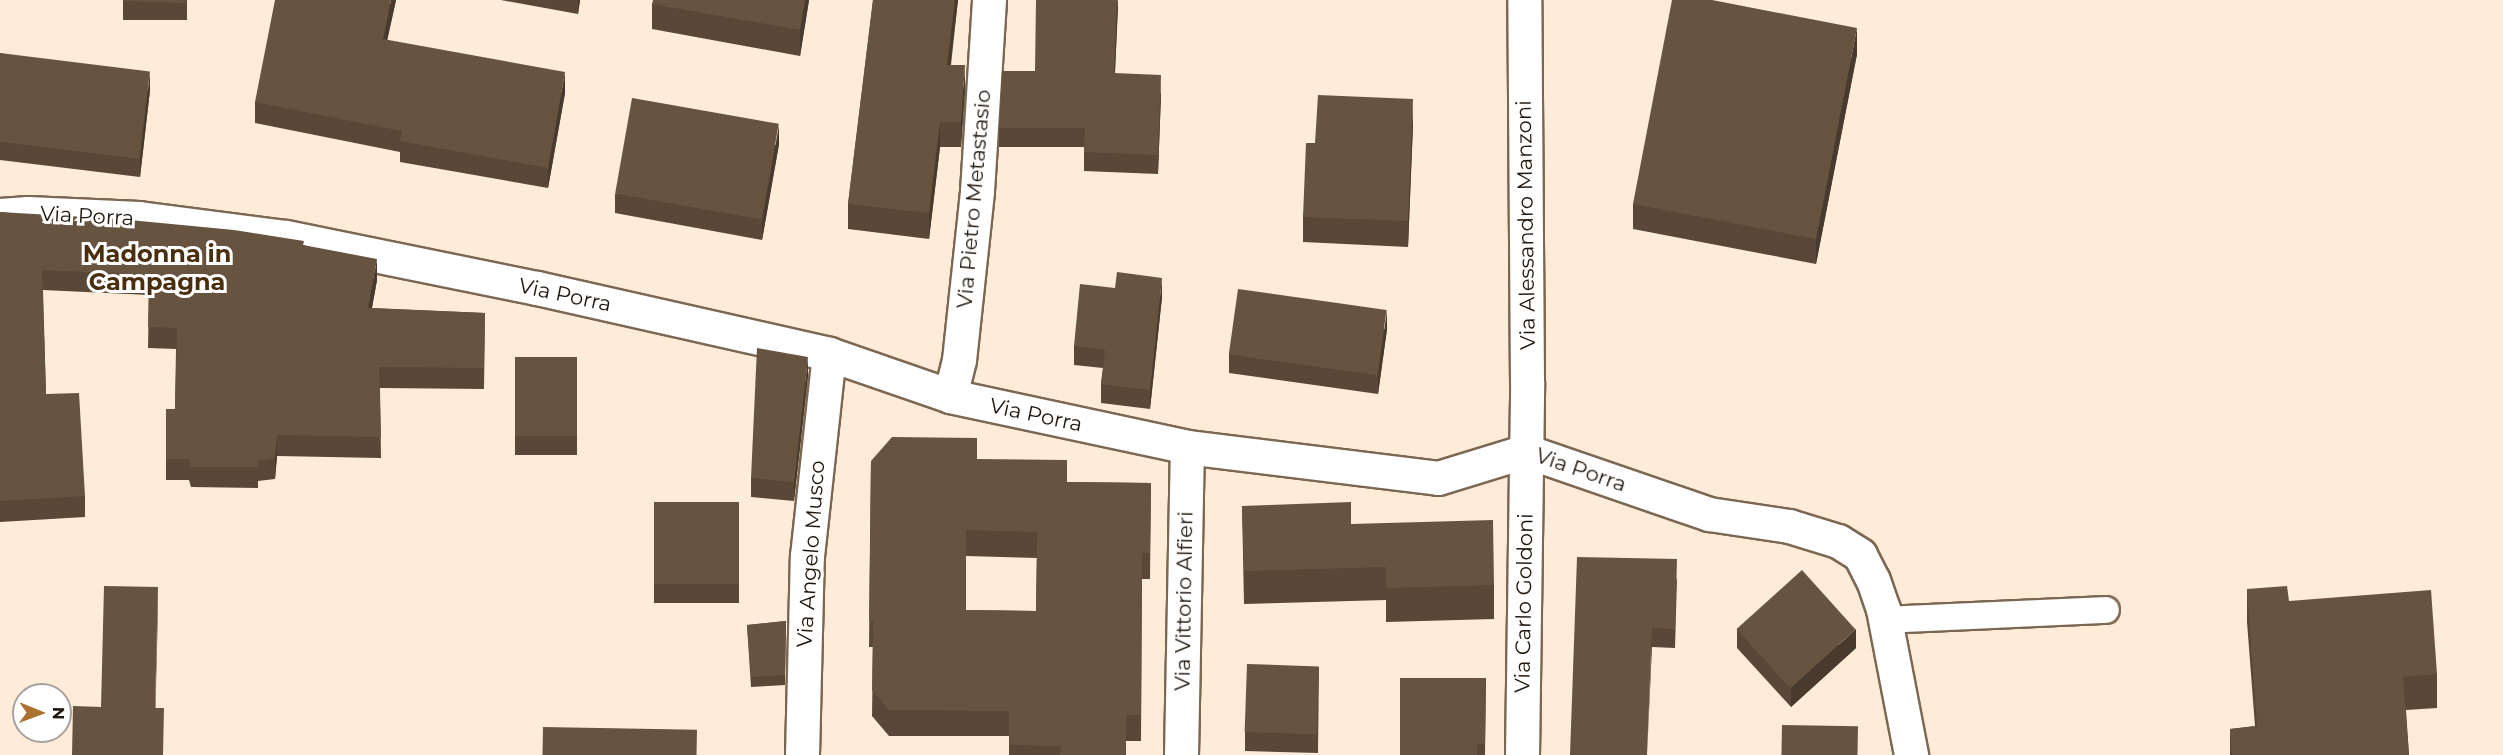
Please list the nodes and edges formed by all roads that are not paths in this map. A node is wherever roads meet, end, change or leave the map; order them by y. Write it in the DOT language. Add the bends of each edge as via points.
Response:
graph roads {
  1 [pos="989,0"];
  2 [pos="1524,0"];
  3 [pos="0,215"];
  4 [pos="829,354"];
  5 [pos="950,396"];
  6 [pos="1187,447"];
  7 [pos="1526,450"];
  8 [pos="2106,610"];
  9 [pos="1885,620"];
  10 [pos="802,755"];
  11 [pos="1181,755"];
  12 [pos="1522,755"];
  13 [pos="1911,755"];
  1 -- 5 [label="street, Via Pietro Metastasio" via="977,191 959,360"];
  2 -- 7 [label="street, Via Alessandro Manzoni"];
  3 -- 4 [label="street, Via Porra" via="139,218 286,237 537,288"];
  4 -- 5 [label="street, Via Porra"];
  4 -- 10 [label="street, Via Angelo Musco" via="807,556"];
  5 -- 6 [label="street, Via Porra"];
  6 -- 7 [label="street, Via Porra" via="1438,478"];
  6 -- 11 [label="street, Via Vittorio Alfieri"];
  7 -- 9 [label="street, Via Porra" via="1709,514 1789,526 1838,541 1860,555 1873,580"];
  7 -- 12 [label="street, Via Carlo Goldoni"];
  8 -- 9 [label="lane"];
  9 -- 13 [label="street, Via Porra"];
}
